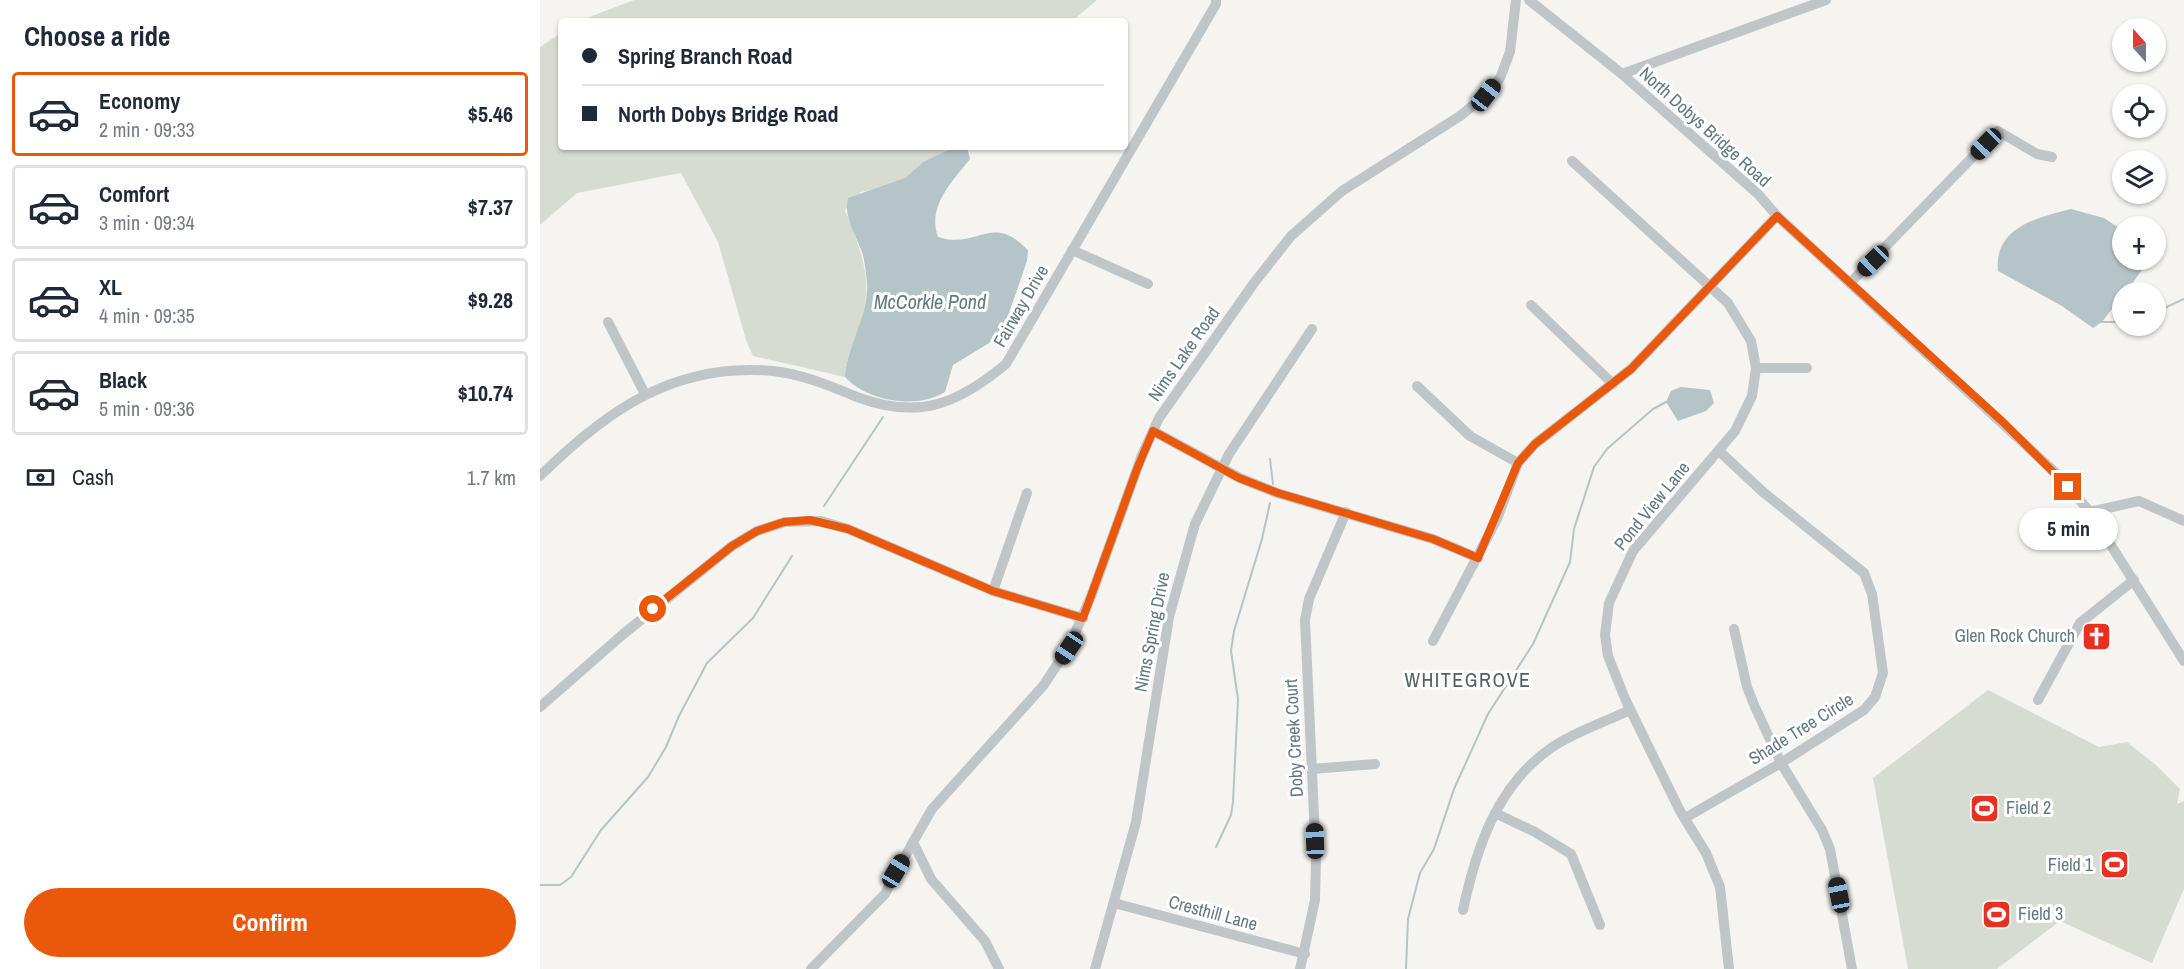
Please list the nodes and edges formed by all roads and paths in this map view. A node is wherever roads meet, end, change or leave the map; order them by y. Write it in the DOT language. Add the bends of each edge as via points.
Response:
graph roads {
  1 [pos="1516,0"];
  2 [pos="1529,0"];
  3 [pos="1826,0"];
  4 [pos="1219,1"];
  5 [pos="1622,74"];
  6 [pos="2052,157"];
  7 [pos="1572,161"];
  8 [pos="1777,216"];
  9 [pos="1072,250"];
  10 [pos="1851,282"];
  11 [pos="1148,284"];
  12 [pos="1712,286"];
  13 [pos="1531,305"];
  14 [pos="608,322"];
  15 [pos="1312,329"];
  16 [pos="1756,368"];
  17 [pos="1808,368"];
  18 [pos="1613,384"];
  19 [pos="1417,386"];
  20 [pos="645,394"];
  21 [pos="1153,431"];
  22 [pos="1719,451"];
  23 [pos="1518,463"];
  24 [pos="1223,467"];
  25 [pos="540,476"];
  26 [pos="1027,493"];
  27 [pos="2091,512"];
  28 [pos="1346,513"];
  29 [pos="2184,521"];
  30 [pos="1478,558"];
  31 [pos="2134,580"];
  32 [pos="993,591"];
  33 [pos="1083,618"];
  34 [pos="1734,629"];
  35 [pos="1433,641"];
  36 [pos="2184,661"];
  37 [pos="2038,700"];
  38 [pos="540,707"];
  39 [pos="1630,710"];
  40 [pos="1781,763"];
  41 [pos="1375,764"];
  42 [pos="1312,768"];
  43 [pos="1495,813"];
  44 [pos="1685,818"];
  45 [pos="913,842"];
  46 [pos="1114,903"];
  47 [pos="1463,910"];
  48 [pos="1600,925"];
  49 [pos="1305,954"];
  50 [pos="811,969"];
  51 [pos="999,969"];
  52 [pos="1095,969"];
  53 [pos="1300,969"];
  54 [pos="1729,969"];
  55 [pos="1852,969"];
  1 -- 21 [label="street, Nims Lake Road" via="1510,52 1500,78 1486,95 1460,116 1342,191 1291,237 1254,283"];
  2 -- 5 [label="street, North Dobys Bridge Road"];
  3 -- 5 [label="street"];
  4 -- 9 [label="street, Fairway Drive"];
  5 -- 8 [label="street, North Dobys Bridge Road" via="1758,194"];
  6 -- 10 [label="street" via="2037,154 1998,131"];
  7 -- 12 [label="street, Pond View Lane"];
  8 -- 10 [label="street, North Dobys Bridge Road"];
  8 -- 12 [label="street"];
  9 -- 11 [label="street"];
  9 -- 20 [label="street, Fairway Drive" via="1006,364 977,388 938,405 894,408 823,383 776,371 751,370 697,375"];
  10 -- 27 [label="street, North Dobys Bridge Road" via="2004,423"];
  12 -- 16 [label="street, Pond View Lane" via="1744,325"];
  12 -- 18 [label="street"];
  13 -- 18 [label="street"];
  14 -- 20 [label="street"];
  15 -- 24 [label="street, Nims Spring Drive"];
  16 -- 17 [label="street"];
  16 -- 22 [label="street, Pond View Lane" via="1747,409"];
  18 -- 23 [label="street" via="1535,444"];
  19 -- 23 [label="street" via="1470,436"];
  20 -- 25 [label="street, Fairway Drive" via="604,419"];
  21 -- 24 [label="street"];
  21 -- 33 [label="street, Nims Lake Road"];
  22 -- 39 [label="street, Pond View Lane" via="1646,533 1623,570 1610,603 1605,635 1608,656"];
  22 -- 40 [label="street, Shade Tree Circle" via="1762,492 1860,568 1872,594 1883,673 1875,697 1864,710"];
  23 -- 30 [label="street"];
  24 -- 28 [label="street" via="1239,478 1278,493"];
  24 -- 46 [label="street, Nims Spring Drive" via="1195,524 1183,560 1136,822"];
  26 -- 32 [label="street"];
  27 -- 29 [label="street" via="2139,501"];
  27 -- 31 [label="street, North Dobys Bridge Road"];
  28 -- 30 [label="street" via="1433,539"];
  28 -- 42 [label="street, Doby Creek Court" via="1309,599 1305,620"];
  30 -- 35 [label="street"];
  31 -- 36 [label="street, North Dobys Bridge Road"];
  31 -- 37 [label="street" via="2080,623"];
  32 -- 33 [label="street"];
  32 -- 38 [label="street" via="848,529 821,521 784,522 757,531 732,546"];
  33 -- 45 [label="street, Nims Lake Road" via="1069,648 1043,686 932,809"];
  34 -- 40 [label="street" via="1747,687"];
  39 -- 43 [label="street" via="1552,748 1510,787"];
  39 -- 44 [label="street, Pond View Lane"];
  40 -- 44 [label="street, Shade Tree Circle"];
  40 -- 55 [label="street" via="1830,849"];
  41 -- 42 [label="street"];
  42 -- 49 [label="street, Doby Creek Court" via="1315,900"];
  43 -- 47 [label="street" via="1472,869"];
  43 -- 48 [label="street" via="1571,854"];
  44 -- 54 [label="street, Pond View Lane" via="1720,887"];
  45 -- 50 [label="street, Nims Lake Road" via="885,894"];
  45 -- 51 [label="street" via="931,879 986,941"];
  46 -- 49 [label="street, Cresthill Lane"];
  46 -- 52 [label="street, Nims Spring Drive"];
  49 -- 53 [label="street, Doby Creek Court"];
}
